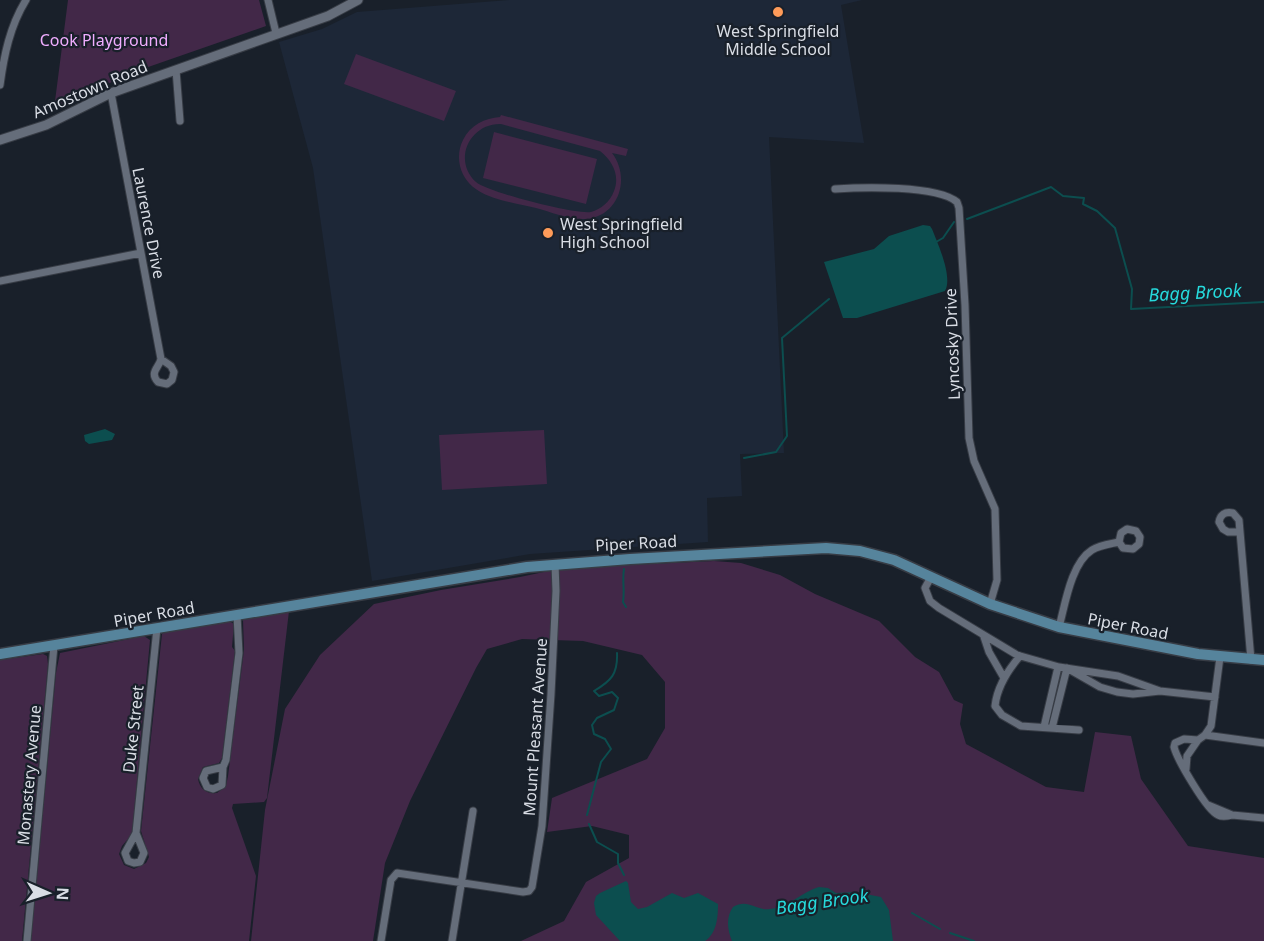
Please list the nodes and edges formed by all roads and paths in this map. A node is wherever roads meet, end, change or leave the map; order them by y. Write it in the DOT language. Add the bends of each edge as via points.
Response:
graph roads {
  1 [pos="26,0"];
  2 [pos="268,0"];
  3 [pos="358,0"];
  4 [pos="276,33"];
  5 [pos="176,70"];
  6 [pos="0,85"];
  7 [pos="111,93"];
  8 [pos="180,121"];
  9 [pos="0,141"];
  10 [pos="835,189"];
  11 [pos="141,253"];
  12 [pos="0,281"];
  13 [pos="161,359"];
  14 [pos="1240,531"];
  15 [pos="1119,542"];
  16 [pos="555,564"];
  17 [pos="931,577"];
  18 [pos="990,604"];
  19 [pos="237,615"];
  20 [pos="1059,627"];
  21 [pos="157,628"];
  22 [pos="984,637"];
  23 [pos="54,646"];
  24 [pos="0,654"];
  25 [pos="1020,656"];
  26 [pos="1220,657"];
  27 [pos="1251,660"];
  28 [pos="1264,660"];
  29 [pos="1058,667"];
  30 [pos="1067,668"];
  31 [pos="1004,678"];
  32 [pos="1160,691"];
  33 [pos="1215,697"];
  34 [pos="1048,728"];
  35 [pos="1079,730"];
  36 [pos="1205,735"];
  37 [pos="1198,740"];
  38 [pos="1264,743"];
  39 [pos="223,767"];
  40 [pos="1187,774"];
  41 [pos="473,811"];
  42 [pos="1264,818"];
  43 [pos="136,833"];
  44 [pos="460,882"];
  45 [pos="27,941"];
  46 [pos="381,941"];
  47 [pos="452,941"];
  1 -- 6 [label="street" via="9,38"];
  2 -- 4 [label="street"];
  3 -- 4 [label="street, Amostown Road" via="328,16"];
  4 -- 5 [label="street, Amostown Road"];
  5 -- 7 [label="street, Amostown Road"];
  5 -- 8 [label="street"];
  7 -- 9 [label="street, Amostown Road" via="46,125"];
  7 -- 11 [label="street, Laurence Drive"];
  10 -- 18 [label="street, Lyncosky Drive" via="915,191 942,194 957,202 965,298 969,438 974,461 995,509 997,580"];
  11 -- 12 [label="street"];
  11 -- 13 [label="street, Laurence Drive"];
  14 -- 27 [label="street"];
  15 -- 20 [label="street" via="1099,547 1082,560"];
  16 -- 17 [label="main road, Piper Road" via="826,548 879,555"];
  16 -- 19 [label="main road, Piper Road"];
  16 -- 44 [label="street, Mount Pleasant Avenue" via="554,660 542,826 533,883 529,891 521,891"];
  17 -- 18 [label="main road, Piper Road"];
  17 -- 22 [label="street" via="925,588 930,601"];
  18 -- 20 [label="main road, Piper Road"];
  19 -- 21 [label="main road, Piper Road"];
  19 -- 39 [label="street" via="239,653"];
  20 -- 26 [label="main road, Piper Road"];
  21 -- 23 [label="main road, Piper Road"];
  21 -- 43 [label="street, Duke Street"];
  22 -- 25 [label="street"];
  22 -- 31 [label="street"];
  23 -- 24 [label="main road, Piper Road"];
  23 -- 45 [label="street, Monastery Avenue"];
  25 -- 29 [label="street"];
  25 -- 31 [label="street"];
  26 -- 27 [label="main road, Piper Road"];
  26 -- 33 [label="street"];
  27 -- 28 [label="main road, Piper Road"];
  29 -- 30 [label="street"];
  29 -- 34 [label="street"];
  30 -- 32 [label="street" via="1118,676"];
  30 -- 32 [label="street" via="1117,692"];
  30 -- 34 [label="street"];
  31 -- 34 [label="street" via="995,706 1002,715 1021,726"];
  32 -- 33 [label="street"];
  33 -- 36 [label="street" via="1211,726"];
  34 -- 35 [label="street"];
  36 -- 37 [label="street"];
  36 -- 38 [label="street"];
  37 -- 40 [label="street" via="1187,756"];
  37 -- 40 [label="street" via="1184,739 1174,745"];
  40 -- 42 [label="street" via="1218,815"];
  41 -- 44 [label="street"];
  44 -- 46 [label="street" via="401,873 393,876"];
  44 -- 47 [label="street"];
}
